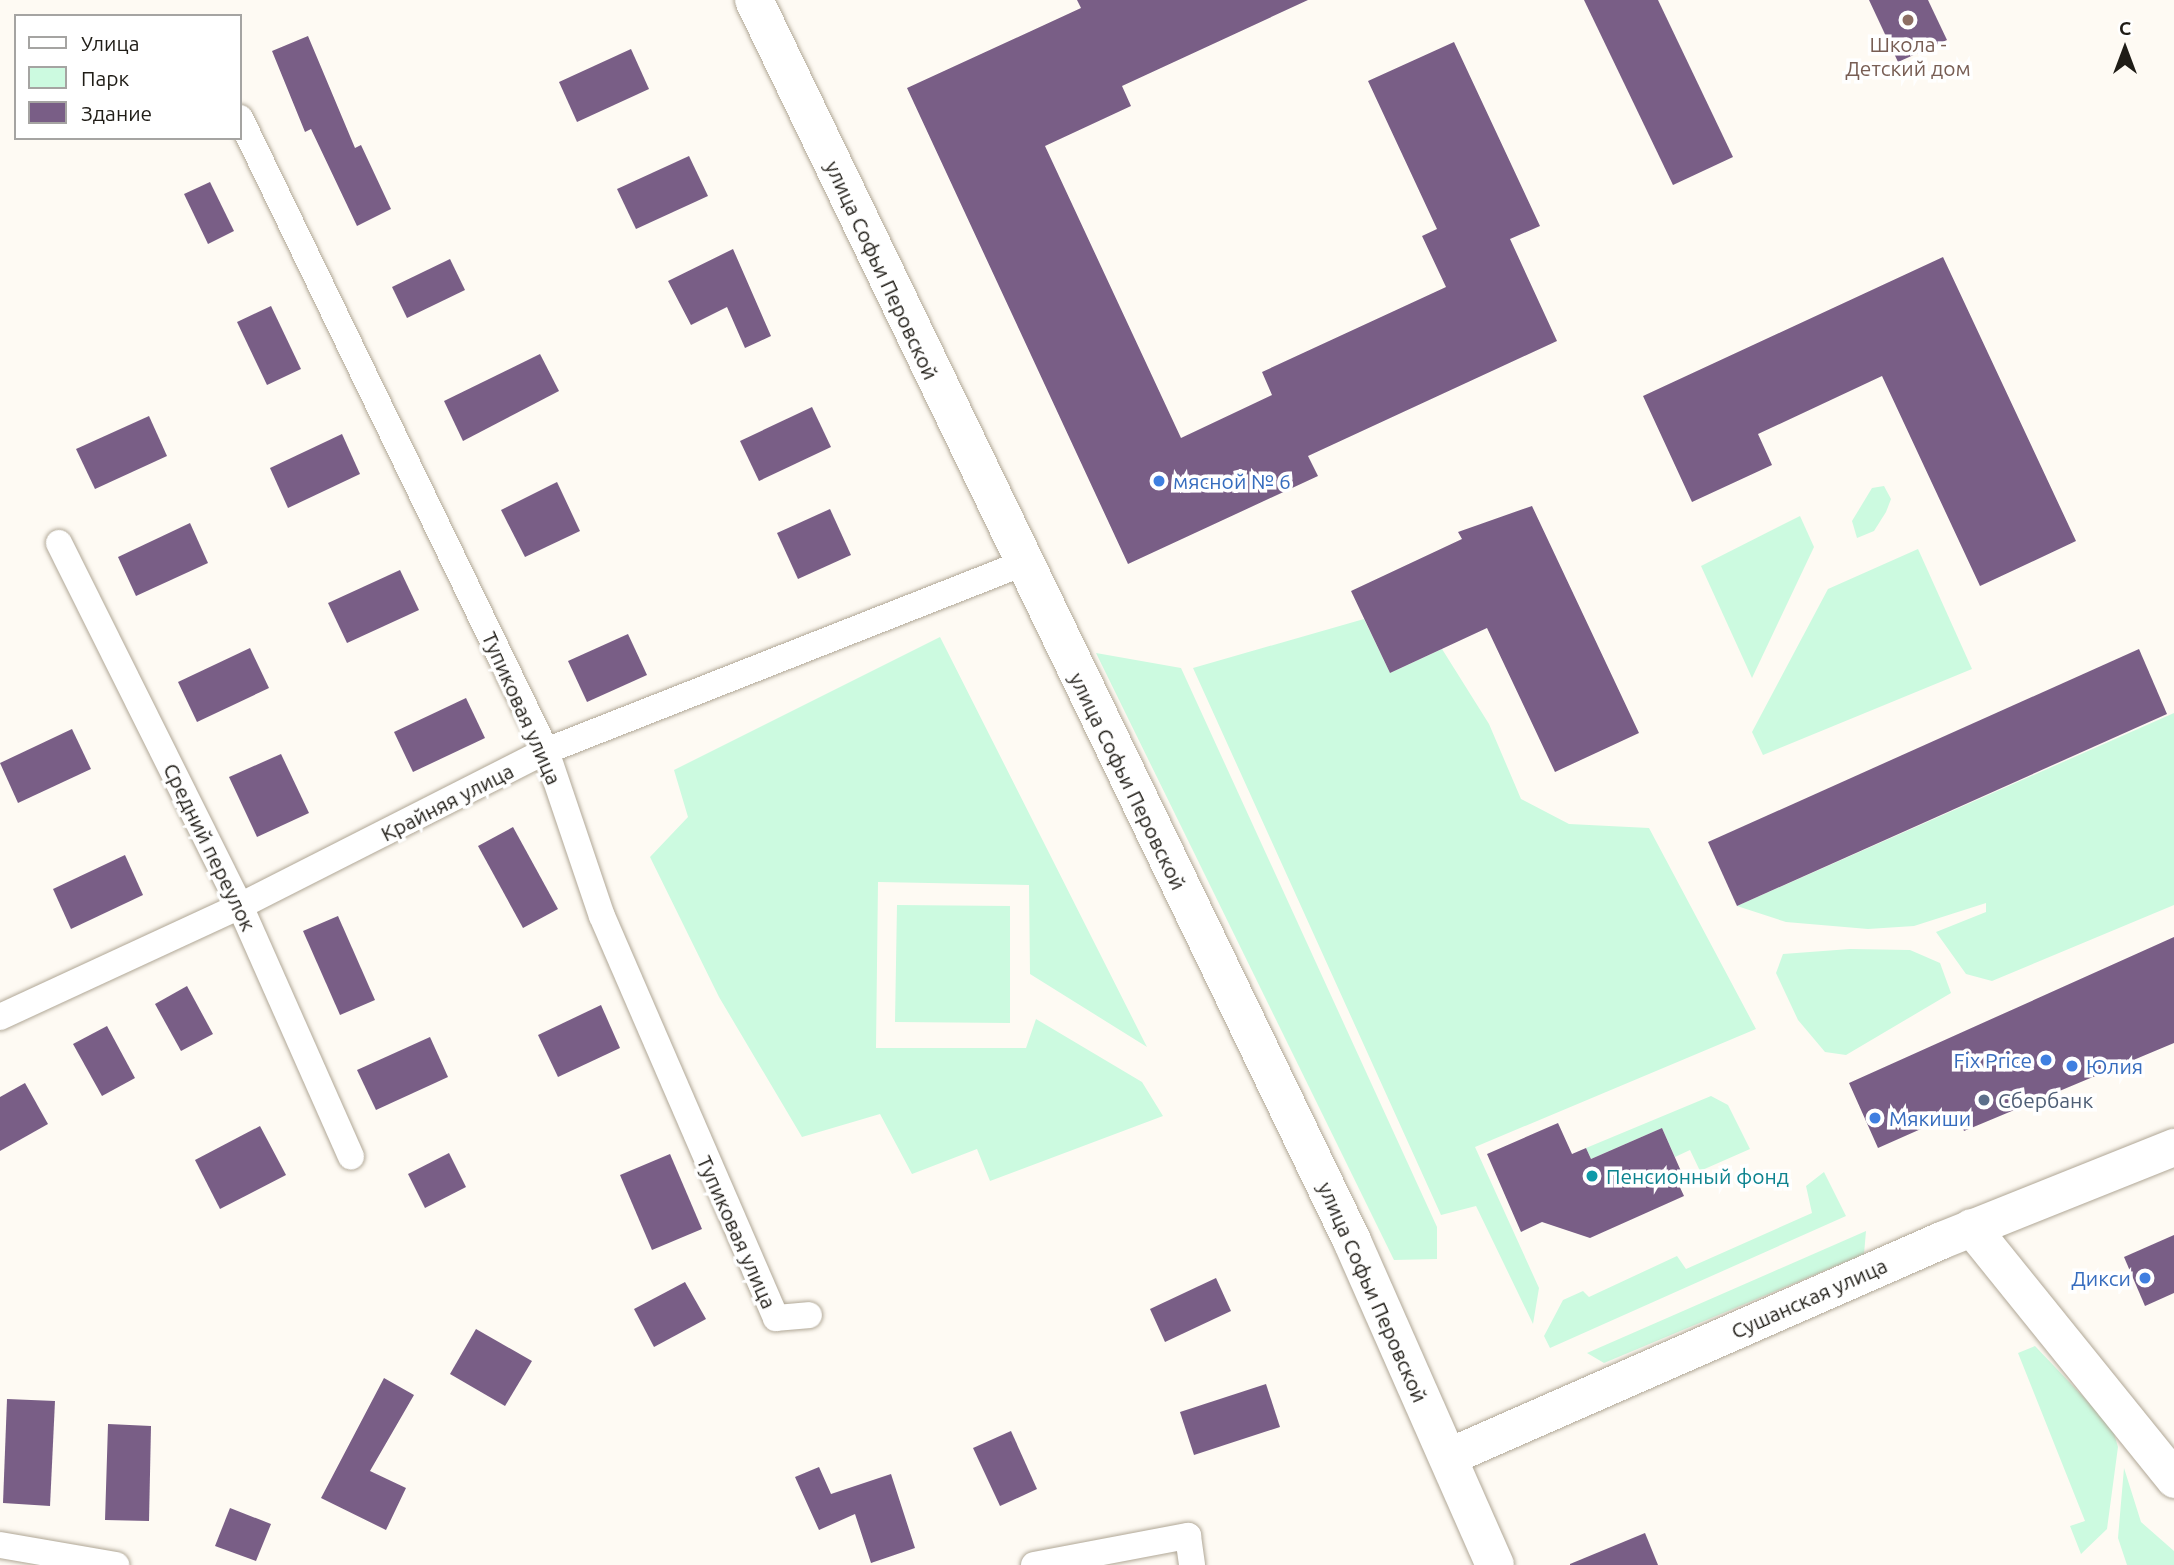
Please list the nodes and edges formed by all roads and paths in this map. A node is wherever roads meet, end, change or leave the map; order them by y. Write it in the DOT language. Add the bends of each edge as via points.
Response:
graph roads {
  1 [pos="754,0"];
  2 [pos="242,122"];
  3 [pos="59,543"];
  4 [pos="1021,564"];
  5 [pos="546,751"];
  6 [pos="240,906"];
  7 [pos="0,1017"];
  8 [pos="2174,1147"];
  9 [pos="351,1156"];
  10 [pos="1971,1227"];
  11 [pos="809,1315"];
  12 [pos="1447,1457"];
  13 [pos="2174,1479"];
  14 [pos="0,1545"];
  15 [pos="116,1565"];
  16 [pos="1034,1565"];
  17 [pos="1192,1565"];
  18 [pos="1495,1565"];
  1 -- 4 [label="main road, улица Софьи Перовской"];
  2 -- 5 [label="street, Тупиковая улица"];
  3 -- 6 [label="street, Средний переулок"];
  4 -- 5 [label="street, Крайняя улица"];
  4 -- 12 [label="main road, улица Софьи Перовской" via="1340,1217"];
  5 -- 6 [label="street, Крайняя улица"];
  5 -- 11 [label="street, Тупиковая улица" via="602,916 776,1318"];
  6 -- 7 [label="street, Крайняя улица"];
  6 -- 9 [label="street, Средний переулок"];
  8 -- 10 [label="main road, Сушанская улица"];
  10 -- 12 [label="main road, Сушанская улица"];
  10 -- 13 [label="main road"];
  12 -- 18 [label="main road, улица Софьи Перовской"];
  14 -- 15 [label="street"];
  16 -- 17 [label="street" via="1188,1536"];
}
